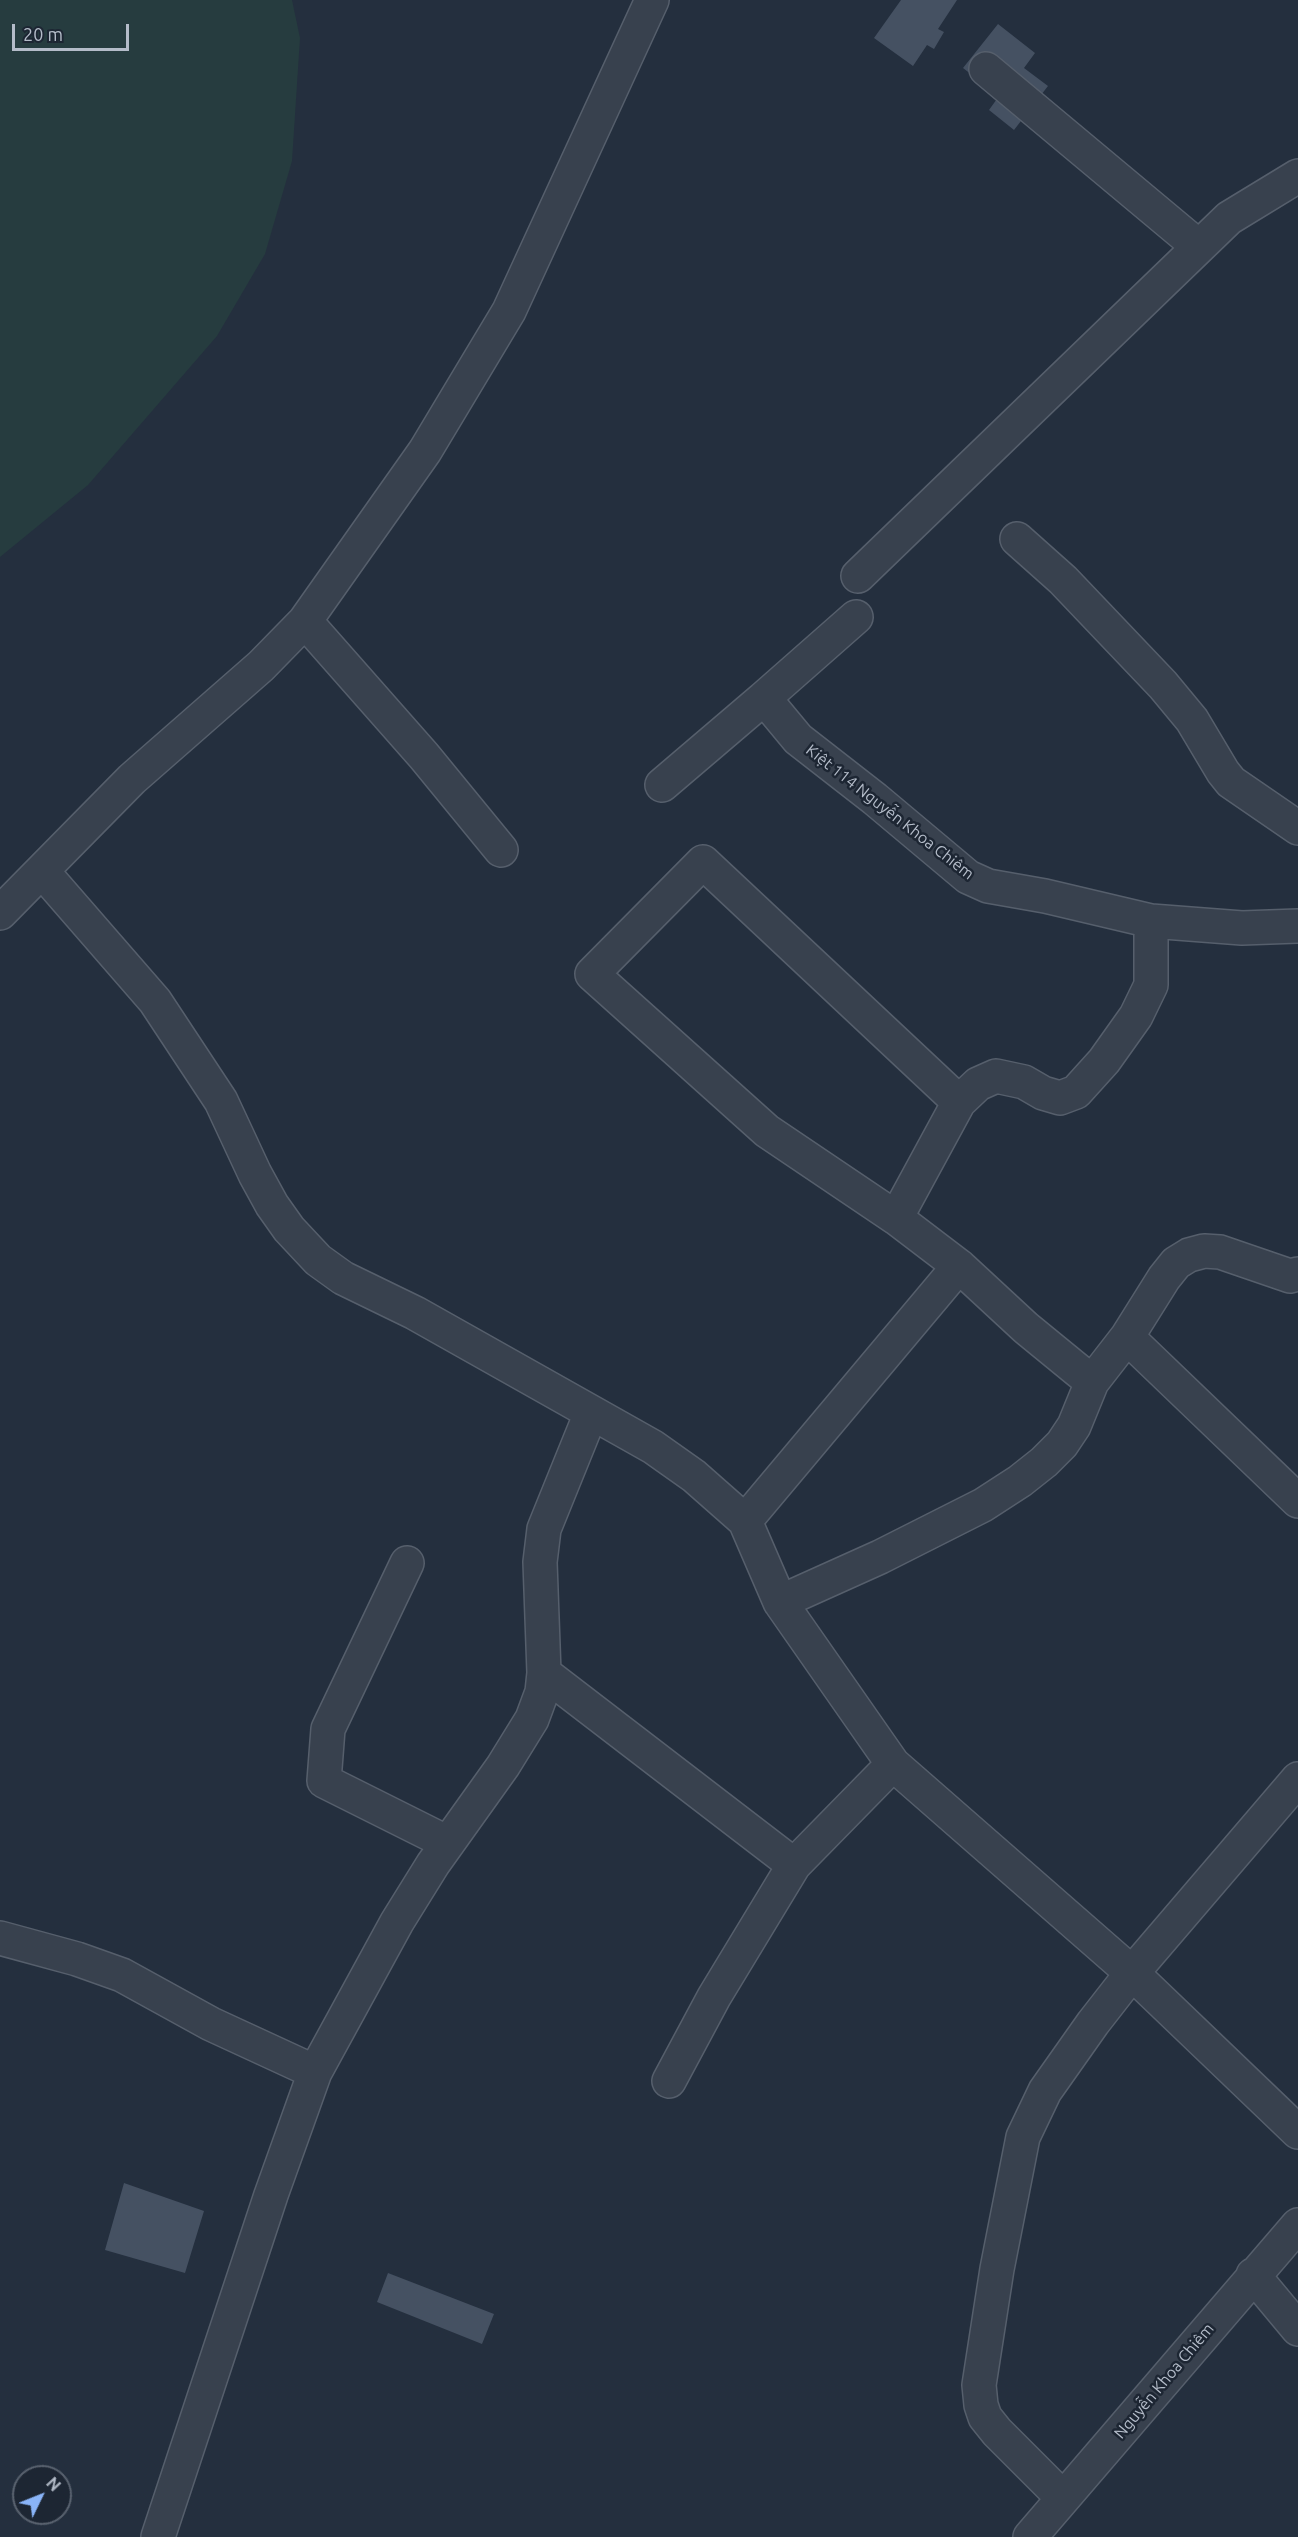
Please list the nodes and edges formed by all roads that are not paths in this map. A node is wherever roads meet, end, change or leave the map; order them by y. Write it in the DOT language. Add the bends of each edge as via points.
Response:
graph roads {
  1 [pos="652,0"];
  2 [pos="986,69"];
  3 [pos="1298,176"];
  4 [pos="1199,247"];
  5 [pos="1017,539"];
  6 [pos="858,576"];
  7 [pos="856,617"];
  8 [pos="304,621"];
  9 [pos="764,698"];
  10 [pos="662,785"];
  11 [pos="1298,828"];
  12 [pos="501,850"];
  13 [pos="42,871"];
  14 [pos="0,913"];
  15 [pos="1151,921"];
  16 [pos="1298,926"];
  17 [pos="960,1102"];
  18 [pos="896,1218"];
  19 [pos="959,1266"];
  20 [pos="1298,1274"];
  21 [pos="1127,1337"];
  22 [pos="1092,1382"];
  23 [pos="591,1413"];
  24 [pos="1298,1501"];
  25 [pos="745,1521"];
  26 [pos="407,1563"];
  27 [pos="780,1602"];
  28 [pos="544,1673"];
  29 [pos="893,1764"];
  30 [pos="1298,1779"];
  31 [pos="448,1843"];
  32 [pos="794,1865"];
  33 [pos="0,1938"];
  34 [pos="1132,1973"];
  35 [pos="315,2072"];
  36 [pos="669,2081"];
  37 [pos="1298,2132"];
  38 [pos="1298,2225"];
  39 [pos="1253,2276"];
  40 [pos="1298,2329"];
  41 [pos="1063,2498"];
  42 [pos="158,2537"];
  43 [pos="1030,2537"];
  1 -- 8 [label="street" via="509,311 425,451"];
  2 -- 4 [label="street"];
  3 -- 4 [label="street" via="1229,218"];
  4 -- 6 [label="street"];
  5 -- 11 [label="street" via="1063,580 1163,685 1192,720 1231,782"];
  7 -- 9 [label="street"];
  8 -- 12 [label="street"];
  8 -- 13 [label="street" via="261,666 132,779"];
  9 -- 10 [label="street"];
  9 -- 15 [label="street, Kiệt 114 Nguyễn Khoa Chiêm" via="798,739 968,877 988,886"];
  13 -- 14 [label="street"];
  13 -- 23 [label="street" via="155,1001 221,1101 272,1205 318,1260 343,1278 415,1313"];
  15 -- 16 [label="street, Kiệt 114 Nguyễn Khoa Chiêm" via="1242,928"];
  15 -- 17 [label="street" via="1151,986 1136,1016 1076,1092 1060,1098 1024,1082 996,1076 978,1084"];
  17 -- 18 [label="street"];
  17 -- 18 [label="street" via="703,862 592,974 767,1131"];
  18 -- 19 [label="street"];
  19 -- 22 [label="street"];
  19 -- 25 [label="street"];
  20 -- 21 [label="street" via="1290,1276 1220,1252 1189,1255 1164,1278"];
  21 -- 22 [label="street"];
  21 -- 24 [label="street"];
  22 -- 27 [label="street" via="1062,1444 1020,1481 983,1505 880,1557"];
  23 -- 25 [label="street" via="653,1447 694,1476"];
  23 -- 28 [label="street" via="544,1529 540,1562"];
  25 -- 27 [label="street"];
  26 -- 31 [label="street" via="328,1730 324,1781"];
  27 -- 29 [label="street"];
  28 -- 31 [label="street" via="532,1719"];
  28 -- 32 [label="street"];
  29 -- 32 [label="street"];
  29 -- 34 [label="street"];
  30 -- 34 [label="street"];
  31 -- 35 [label="street" via="397,1922"];
  32 -- 36 [label="street" via="714,1997"];
  33 -- 35 [label="street" via="122,1975 211,2024"];
  34 -- 37 [label="street"];
  34 -- 41 [label="street" via="1045,2091 1023,2137 979,2385 985,2418"];
  35 -- 42 [label="street"];
  38 -- 39 [label="street, Nguyễn Khoa Chiêm"];
  39 -- 40 [label="street"];
  39 -- 41 [label="street, Nguyễn Khoa Chiêm"];
  41 -- 43 [label="street, Nguyễn Khoa Chiêm"];
}
